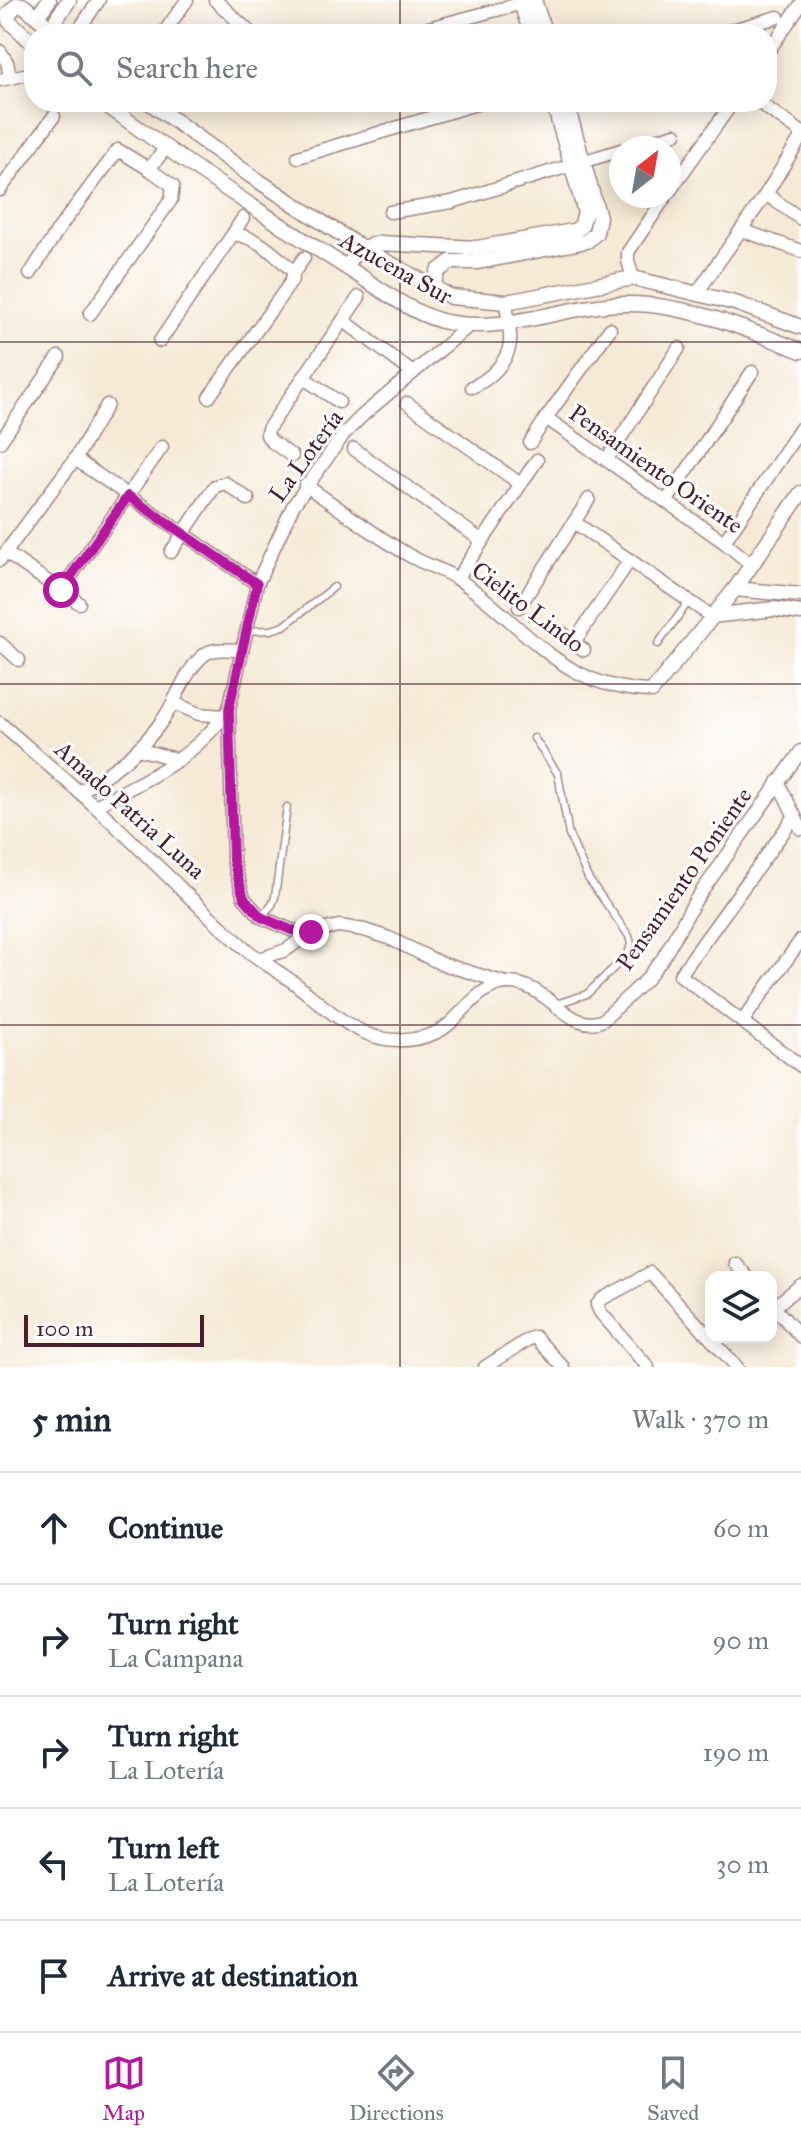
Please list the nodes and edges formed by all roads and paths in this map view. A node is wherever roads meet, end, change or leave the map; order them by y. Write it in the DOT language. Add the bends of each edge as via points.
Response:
graph roads {
  1 [pos="49,0"];
  2 [pos="69,0"];
  3 [pos="99,0"];
  4 [pos="187,0"];
  5 [pos="215,0"];
  6 [pos="527,1"];
  7 [pos="801,4"];
  8 [pos="37,17"];
  9 [pos="778,17"];
  10 [pos="45,24"];
  11 [pos="56,24"];
  12 [pos="83,24"];
  13 [pos="170,24"];
  14 [pos="241,24"];
  15 [pos="443,24"];
  16 [pos="530,24"];
  17 [pos="540,24"];
  18 [pos="753,24"];
  19 [pos="24,35"];
  20 [pos="777,39"];
  21 [pos="0,51"];
  22 [pos="5,78"];
  23 [pos="116,112"];
  24 [pos="163,112"];
  25 [pos="449,112"];
  26 [pos="557,112"];
  27 [pos="568,112"];
  28 [pos="726,112"];
  29 [pos="771,112"];
  30 [pos="54,116"];
  31 [pos="675,134"];
  32 [pos="801,134"];
  33 [pos="668,136"];
  34 [pos="166,148"];
  35 [pos="609,154"];
  36 [pos="298,157"];
  37 [pos="578,163"];
  38 [pos="149,169"];
  39 [pos="681,174"];
  40 [pos="0,190"];
  41 [pos="766,194"];
  42 [pos="658,208"];
  43 [pos="390,212"];
  44 [pos="243,218"];
  45 [pos="801,219"];
  46 [pos="281,226"];
  47 [pos="741,230"];
  48 [pos="233,234"];
  49 [pos="267,247"];
  50 [pos="362,248"];
  51 [pos="801,251"];
  52 [pos="304,258"];
  53 [pos="345,266"];
  54 [pos="294,272"];
  55 [pos="30,274"];
  56 [pos="633,278"];
  57 [pos="432,288"];
  58 [pos="697,293"];
  59 [pos="359,297"];
  60 [pos="506,302"];
  61 [pos="90,314"];
  62 [pos="343,320"];
  63 [pos="507,323"];
  64 [pos="470,325"];
  65 [pos="801,327"];
  66 [pos="610,329"];
  67 [pos="160,341"];
  68 [pos="679,348"];
  69 [pos="801,351"];
  70 [pos="59,357"];
  71 [pos="752,372"];
  72 [pos="413,373"];
  73 [pos="304,378"];
  74 [pos="472,387"];
  75 [pos="209,397"];
  76 [pos="339,402"];
  77 [pos="407,403"];
  78 [pos="107,405"];
  79 [pos="546,418"];
  80 [pos="801,428"];
  81 [pos="0,442"];
  82 [pos="530,443"];
  83 [pos="162,447"];
  84 [pos="354,449"];
  85 [pos="292,456"];
  86 [pos="75,459"];
  87 [pos="607,459"];
  88 [pos="537,460"];
  89 [pos="519,483"];
  90 [pos="305,485"];
  91 [pos="801,493"];
  92 [pos="128,496"];
  93 [pos="248,499"];
  94 [pos="589,499"];
  95 [pos="666,502"];
  96 [pos="574,522"];
  97 [pos="182,533"];
  98 [pos="481,540"];
  99 [pos="724,542"];
  100 [pos="171,552"];
  101 [pos="3,556"];
  102 [pos="630,560"];
  103 [pos="752,565"];
  104 [pos="457,579"];
  105 [pos="257,584"];
  106 [pos="334,587"];
  107 [pos="735,589"];
  108 [pos="61,590"];
  109 [pos="801,595"];
  110 [pos="689,601"];
  111 [pos="79,603"];
  112 [pos="519,607"];
  113 [pos="801,613"];
  114 [pos="711,616"];
  115 [pos="246,631"];
  116 [pos="561,632"];
  117 [pos="0,643"];
  118 [pos="658,644"];
  119 [pos="241,650"];
  120 [pos="19,660"];
  121 [pos="652,691"];
  122 [pos="174,703"];
  123 [pos="226,713"];
  124 [pos="0,723"];
  125 [pos="534,738"];
  126 [pos="138,749"];
  127 [pos="801,751"];
  128 [pos="179,760"];
  129 [pos="120,767"];
  130 [pos="778,782"];
  131 [pos="79,792"];
  132 [pos="120,793"];
  133 [pos="95,806"];
  134 [pos="287,807"];
  135 [pos="795,816"];
  136 [pos="801,829"];
  137 [pos="261,917"];
  138 [pos="311,932"];
  139 [pos="801,940"];
  140 [pos="259,959"];
  141 [pos="505,983"];
  142 [pos="556,1004"];
  143 [pos="742,1022"];
  144 [pos="801,1066"];
  145 [pos="735,1263"];
  146 [pos="742,1271"];
  147 [pos="801,1285"];
  148 [pos="777,1302"];
  149 [pos="777,1311"];
  150 [pos="801,1337"];
  151 [pos="485,1367"];
  152 [pos="563,1367"];
  153 [pos="648,1367"];
  154 [pos="737,1367"];
  1 -- 8 [label="street"];
  2 -- 11 [label="street"];
  3 -- 12 [label="street"];
  4 -- 13 [label="street"];
  5 -- 14 [label="street"];
  6 -- 15 [label="street"];
  6 -- 16 [label="street"];
  6 -- 17 [label="street"];
  7 -- 20 [label="street"];
  8 -- 10 [label="street"];
  8 -- 19 [label="street" via="24,6 12,7 9,21"];
  9 -- 18 [label="street"];
  21 -- 22 [label="street" via="7,62"];
  23 -- 34 [label="street, Azucena Sur"];
  24 -- 50 [label="street"];
  25 -- 36 [label="street"];
  26 -- 37 [label="street"];
  27 -- 37 [label="street"];
  28 -- 39 [label="street"];
  29 -- 32 [label="street"];
  30 -- 40 [label="street"];
  31 -- 33 [label="street"];
  32 -- 41 [label="street"];
  34 -- 38 [label="street"];
  34 -- 46 [label="street, Azucena Sur"];
  35 -- 37 [label="street"];
  37 -- 43 [label="street" via="452,202"];
  37 -- 50 [label="street" via="585,212 581,227 573,231 477,248 379,243"];
  37 -- 57 [label="street" via="599,217 596,233 587,241 478,262 450,262 438,271"];
  38 -- 55 [label="street" via="118,150"];
  38 -- 61 [label="street" via="173,186 171,200"];
  41 -- 45 [label="street"];
  41 -- 47 [label="street"];
  42 -- 56 [label="street" via="628,252"];
  44 -- 48 [label="street"];
  46 -- 49 [label="street"];
  46 -- 53 [label="street, Azucena Sur"];
  47 -- 51 [label="street"];
  47 -- 58 [label="street"];
  48 -- 49 [label="street"];
  48 -- 67 [label="street"];
  49 -- 54 [label="street"];
  50 -- 53 [label="street"];
  50 -- 57 [label="street"];
  52 -- 54 [label="street"];
  53 -- 64 [label="street, Azucena Sur" via="418,311"];
  54 -- 75 [label="street"];
  56 -- 58 [label="street"];
  56 -- 60 [label="street"];
  57 -- 60 [label="street" via="451,297"];
  58 -- 65 [label="street"];
  59 -- 62 [label="street"];
  60 -- 63 [label="street"];
  62 -- 72 [label="street"];
  62 -- 73 [label="street"];
  63 -- 64 [label="street, Azucena Sur"];
  63 -- 69 [label="street, Azucena Sur" via="646,305 718,321"];
  63 -- 74 [label="street" via="508,353 487,380"];
  64 -- 72 [label="street, La Lotería"];
  66 -- 79 [label="street, Pensamiento Oriente"];
  68 -- 87 [label="street"];
  70 -- 81 [label="street"];
  71 -- 95 [label="street"];
  72 -- 90 [label="street, La Lotería" via="344,434"];
  73 -- 76 [label="street"];
  73 -- 85 [label="street" via="267,435"];
  77 -- 89 [label="street"];
  78 -- 86 [label="street"];
  79 -- 82 [label="street"];
  79 -- 87 [label="street, Pensamiento Oriente"];
  80 -- 99 [label="street"];
  83 -- 92 [label="street"];
  84 -- 98 [label="street"];
  86 -- 92 [label="street"];
  86 -- 101 [label="street"];
  87 -- 95 [label="street, Pensamiento Oriente"];
  88 -- 89 [label="street"];
  89 -- 98 [label="street"];
  90 -- 104 [label="street, Cielito Lindo" via="411,557"];
  90 -- 105 [label="street, La Lotería"];
  91 -- 103 [label="street, Pensamiento Oriente"];
  92 -- 97 [label="street"];
  92 -- 108 [label="street"];
  93 -- 97 [label="street" via="220,483"];
  94 -- 96 [label="street"];
  95 -- 99 [label="street, Pensamiento Oriente"];
  96 -- 102 [label="street"];
  96 -- 112 [label="street"];
  97 -- 100 [label="street"];
  97 -- 105 [label="street"];
  98 -- 104 [label="street"];
  99 -- 103 [label="street, Pensamiento Oriente"];
  101 -- 108 [label="street"];
  102 -- 110 [label="street"];
  102 -- 116 [label="street" via="579,646"];
  103 -- 107 [label="street, Pensamiento Oriente"];
  104 -- 121 [label="street, Cielito Lindo" via="560,664 598,682"];
  105 -- 115 [label="street, La Lotería"];
  106 -- 115 [label="lane" via="284,626"];
  107 -- 109 [label="street"];
  107 -- 114 [label="street, Pensamiento Oriente"];
  108 -- 111 [label="street"];
  110 -- 114 [label="street"];
  110 -- 118 [label="lane"];
  113 -- 114 [label="street" via="774,609"];
  114 -- 121 [label="street, Pensamiento Oriente"];
  115 -- 119 [label="street, La Lotería"];
  117 -- 120 [label="street"];
  119 -- 122 [label="street" via="206,653"];
  119 -- 123 [label="street, La Lotería"];
  122 -- 123 [label="street" via="199,714"];
  122 -- 126 [label="street"];
  123 -- 128 [label="street" via="213,732"];
  123 -- 137 [label="street, La Lotería" via="233,861 244,898"];
  124 -- 131 [label="street, Amado Patria Luna"];
  125 -- 142 [label="lane" via="558,774 569,835 588,878 631,944 628,954 587,994"];
  126 -- 128 [label="street"];
  126 -- 129 [label="street"];
  127 -- 130 [label="street, Pensamiento Poniente"];
  128 -- 132 [label="street"];
  129 -- 131 [label="street"];
  129 -- 132 [label="street"];
  130 -- 135 [label="street"];
  130 -- 142 [label="street, Pensamiento Poniente" via="645,981 595,1024 571,1018"];
  131 -- 133 [label="street, Amado Patria Luna"];
  132 -- 133 [label="street"];
  133 -- 140 [label="street, Amado Patria Luna"];
  134 -- 137 [label="lane" via="275,897"];
  135 -- 136 [label="street"];
  135 -- 143 [label="street" via="680,975"];
  137 -- 138 [label="street"];
  138 -- 140 [label="street" via="286,950"];
  138 -- 141 [label="street" via="339,926 364,930 440,963"];
  139 -- 143 [label="street"];
  140 -- 141 [label="street, Amado Patria Luna" via="341,1020 394,1041 421,1038 445,1027 482,992"];
  141 -- 142 [label="street, Pensamiento Poniente" via="524,985"];
  143 -- 144 [label="street"];
  145 -- 146 [label="street"];
  147 -- 148 [label="street"];
  149 -- 150 [label="street"];
  151 -- 152 [label="street" via="535,1337"];
  153 -- 154 [label="street" via="597,1305 650,1273"];
}
